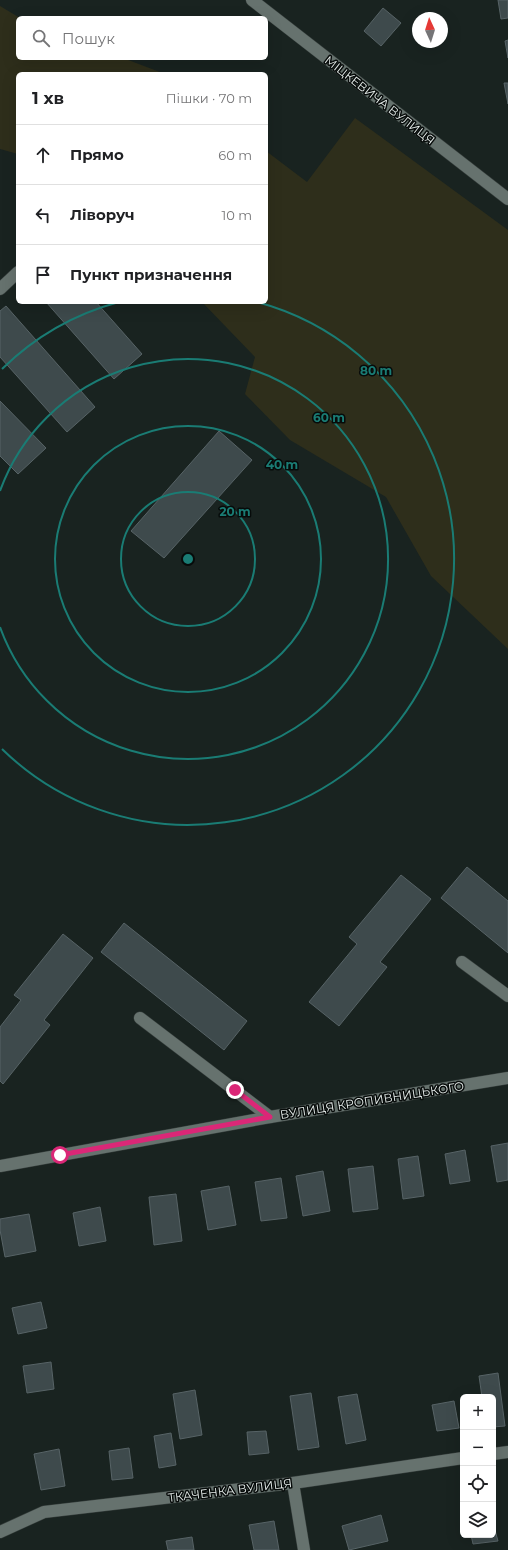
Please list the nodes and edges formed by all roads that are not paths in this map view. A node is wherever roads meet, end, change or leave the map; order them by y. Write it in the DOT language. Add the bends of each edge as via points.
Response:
graph roads {
  1 [pos="252,0"];
  2 [pos="508,199"];
  3 [pos="16,274"];
  4 [pos="0,289"];
  5 [pos="462,962"];
  6 [pos="508,996"];
  7 [pos="140,1018"];
  8 [pos="508,1078"];
  9 [pos="270,1117"];
  10 [pos="0,1166"];
  11 [pos="508,1452"];
  12 [pos="496,1454"];
  13 [pos="460,1458"];
  14 [pos="293,1483"];
  15 [pos="0,1532"];
  16 [pos="304,1550"];
  1 -- 2 [label="street, МІЦКЕВИЧА ВУЛИЦЯ"];
  3 -- 4 [label="street"];
  5 -- 6 [label="street"];
  7 -- 9 [label="street"];
  8 -- 9 [label="street, ВУЛИЦЯ КРОПИВНИЦЬКОГО"];
  9 -- 10 [label="street, ВУЛИЦЯ КРОПИВНИЦЬКОГО"];
  11 -- 12 [label="street"];
  13 -- 14 [label="street, ТКАЧЕНКА ВУЛИЦЯ"];
  14 -- 15 [label="street, ТКАЧЕНКА ВУЛИЦЯ" via="44,1512"];
  14 -- 16 [label="street"];
}
